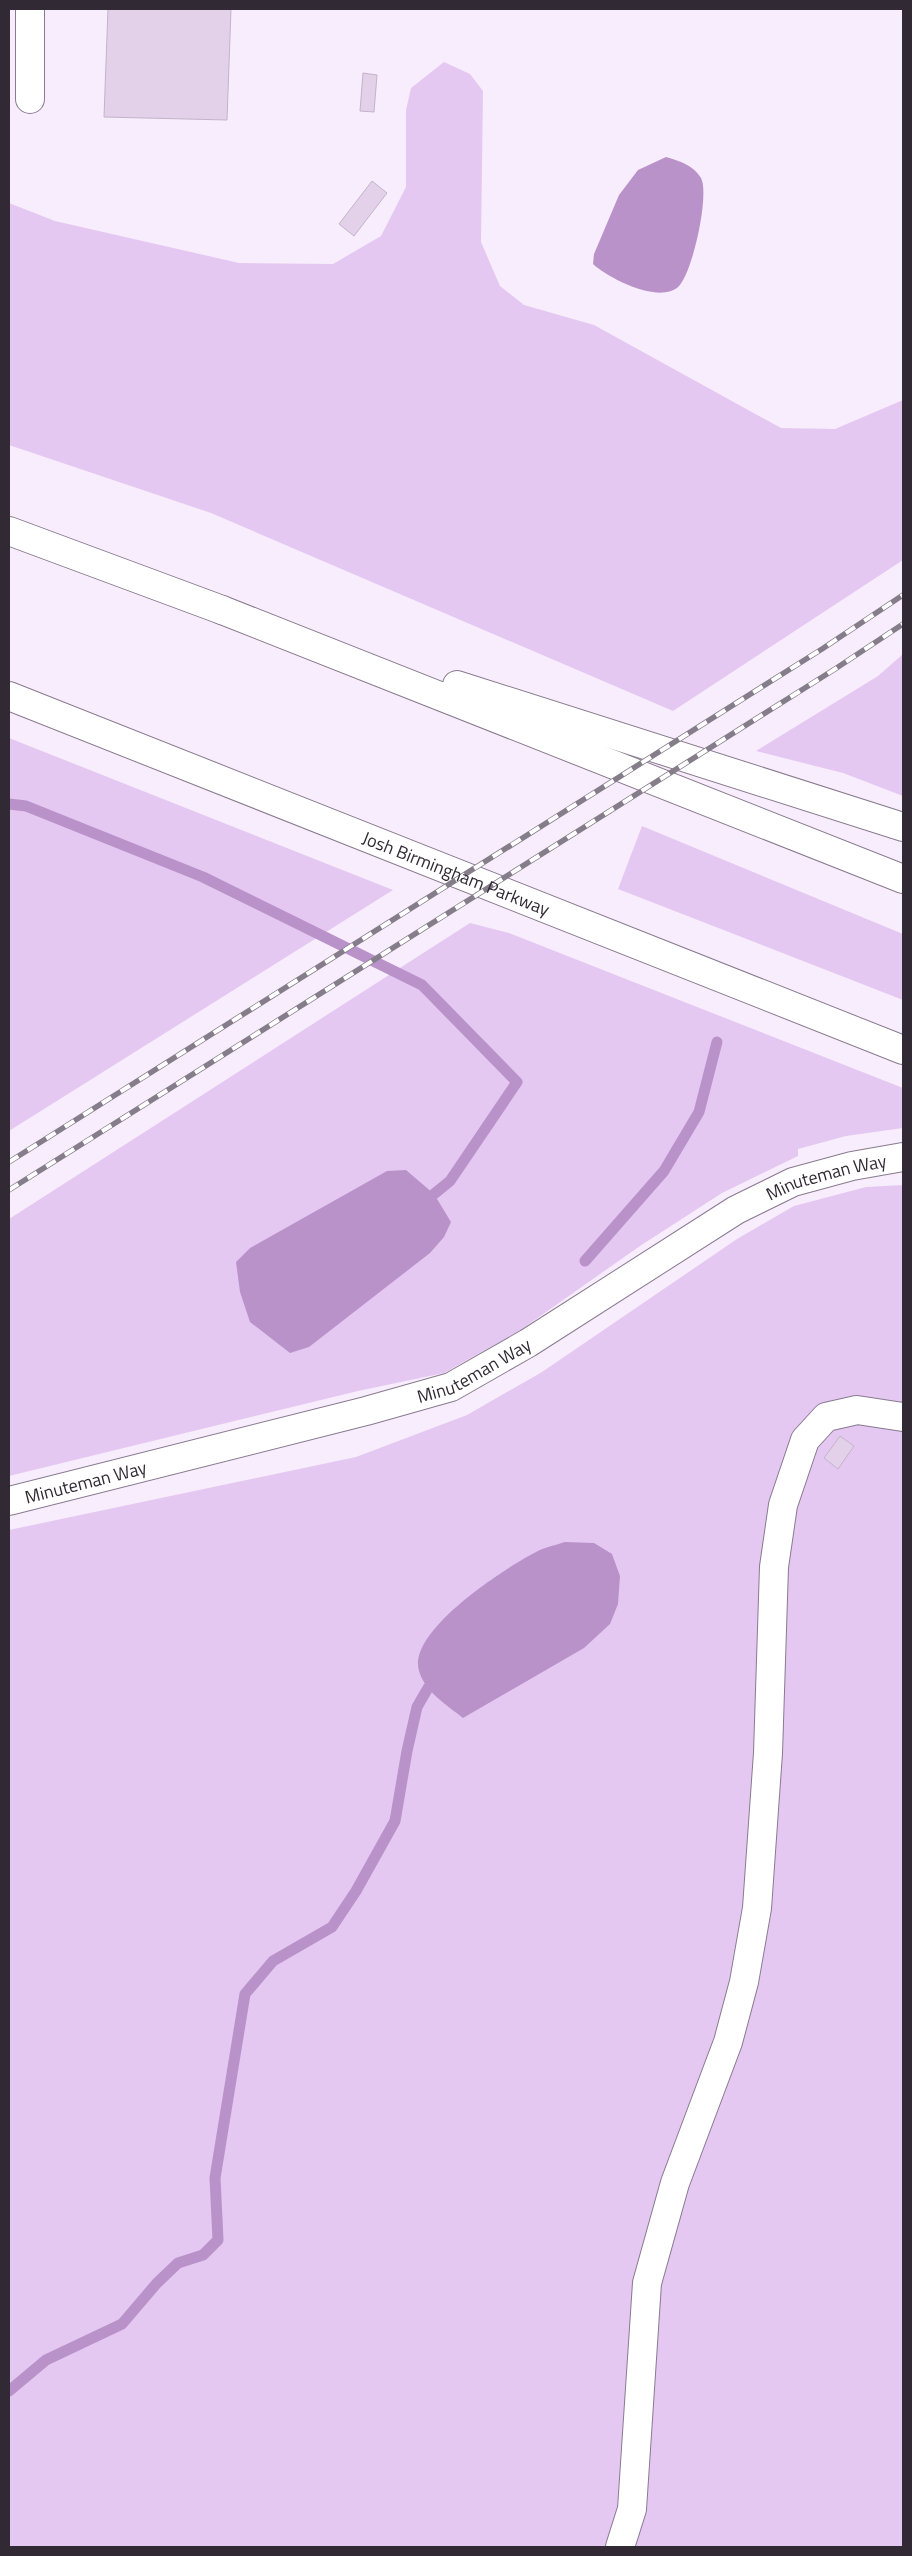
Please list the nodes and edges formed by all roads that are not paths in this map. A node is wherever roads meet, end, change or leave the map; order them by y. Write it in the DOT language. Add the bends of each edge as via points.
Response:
graph roads {
  1 [pos="30,9"];
  2 [pos="30,100"];
  3 [pos="9,531"];
  4 [pos="222,610"];
  5 [pos="9,696"];
  6 [pos="903,827"];
  7 [pos="903,879"];
  8 [pos="903,1050"];
  9 [pos="903,1157"];
  10 [pos="903,1417"];
  11 [pos="9,1501"];
  12 [pos="620,2547"];
  1 -- 2 [label="main road"];
  3 -- 4 [label="main road"];
  4 -- 6 [label="main road"];
  4 -- 7 [label="main road"];
  5 -- 8 [label="main road, Josh Birmingham Parkway"];
  9 -- 11 [label="main road, Minuteman Way" via="852,1166 793,1182 736,1210 528,1343 451,1387"];
  10 -- 12 [label="main road" via="857,1410 826,1417 805,1440 783,1505 774,1568 768,1753 757,1908 744,1982 728,2042 675,2183 647,2283 632,2508"];
}
